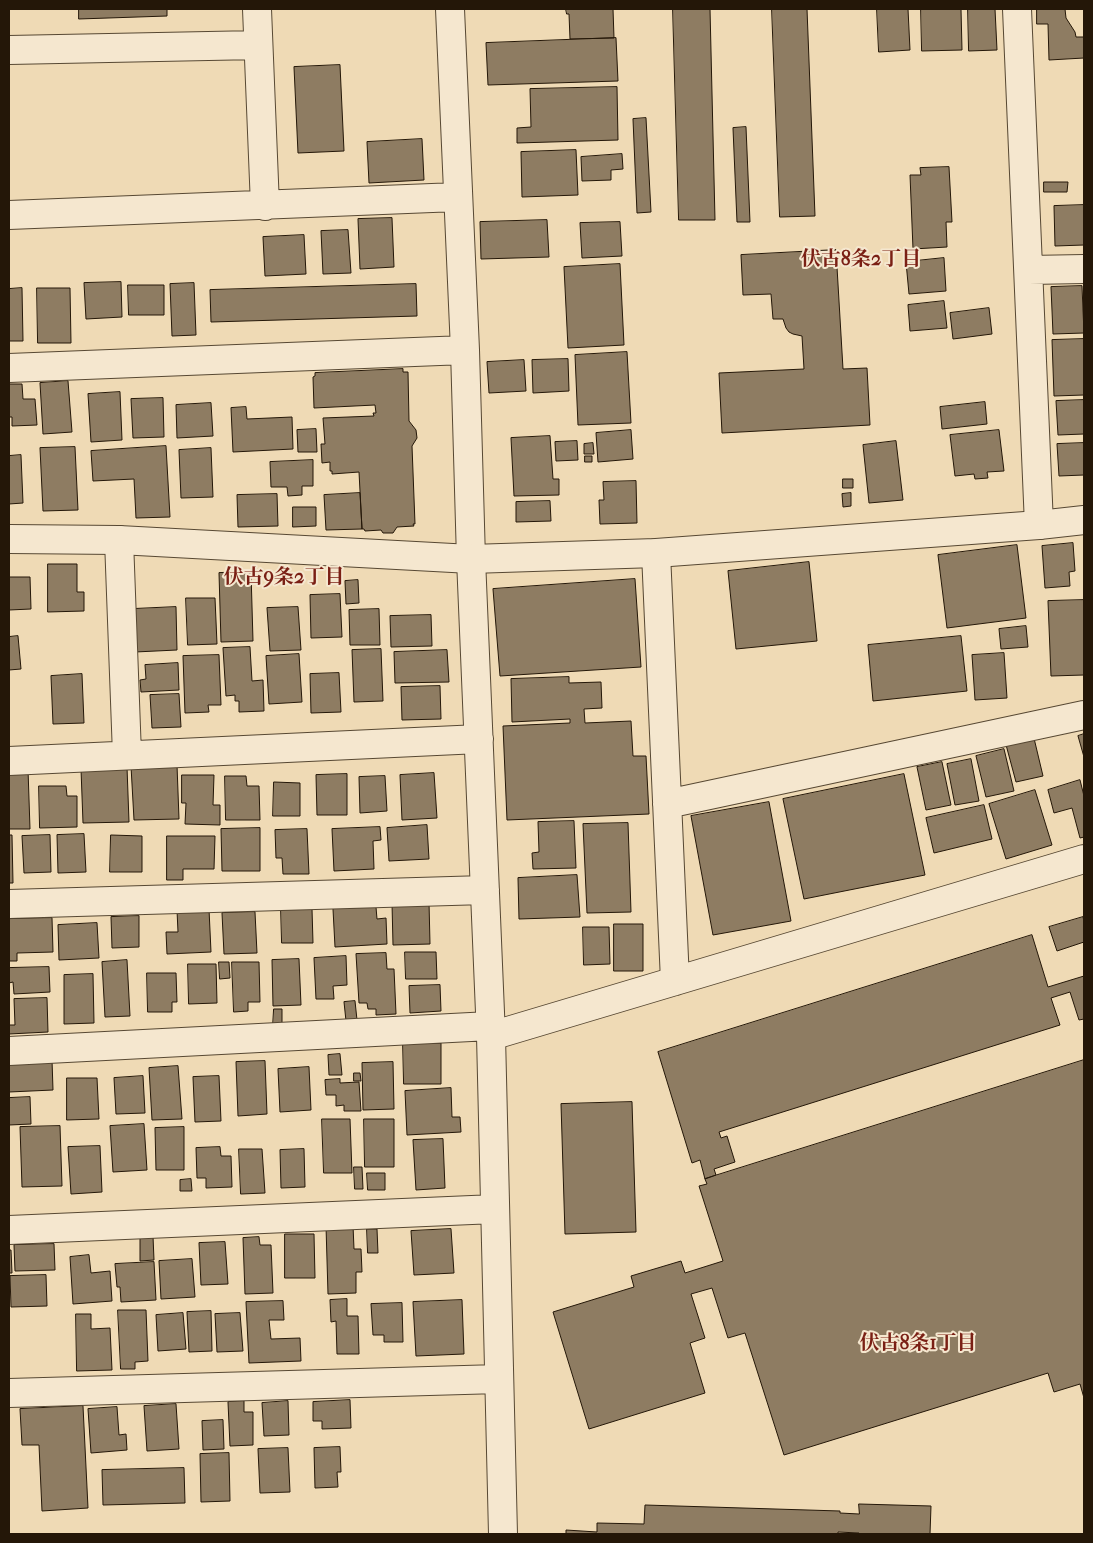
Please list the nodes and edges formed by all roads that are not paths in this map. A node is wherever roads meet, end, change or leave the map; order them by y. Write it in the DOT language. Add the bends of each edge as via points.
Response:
graph roads {
  1 [pos="257,9"];
  2 [pos="450,9"];
  3 [pos="1018,9"];
  4 [pos="258,45"];
  5 [pos="9,50"];
  6 [pos="457,198"];
  7 [pos="265,206"];
  8 [pos="9,215"];
  9 [pos="1084,269"];
  10 [pos="1029,270"];
  11 [pos="465,350"];
  12 [pos="9,368"];
  13 [pos="1084,520"];
  14 [pos="1038,525"];
  15 [pos="9,539"];
  16 [pos="119,540"];
  17 [pos="656,553"];
  18 [pos="471,559"];
  19 [pos="1084,715"];
  20 [pos="479,739"];
  21 [pos="128,756"];
  22 [pos="9,761"];
  23 [pos="667,804"];
  24 [pos="1084,859"];
  25 [pos="485,890"];
  26 [pos="9,904"];
  27 [pos="675,981"];
  28 [pos="490,1031"];
  29 [pos="9,1051"];
  30 [pos="495,1209"];
  31 [pos="9,1230"];
  32 [pos="499,1379"];
  33 [pos="9,1392"];
  34 [pos="503,1534"];
  1 -- 4 [label="street"];
  2 -- 6 [label="street"];
  3 -- 10 [label="street"];
  4 -- 5 [label="street"];
  4 -- 7 [label="street"];
  6 -- 7 [label="street"];
  6 -- 11 [label="street"];
  7 -- 8 [label="street"];
  9 -- 10 [label="street"];
  10 -- 14 [label="street"];
  11 -- 12 [label="street"];
  11 -- 18 [label="street"];
  13 -- 14 [label="street"];
  14 -- 17 [label="street"];
  15 -- 16 [label="street"];
  16 -- 18 [label="street"];
  16 -- 21 [label="street"];
  17 -- 18 [label="street"];
  17 -- 23 [label="street"];
  18 -- 20 [label="street"];
  19 -- 23 [label="street"];
  20 -- 21 [label="street"];
  20 -- 25 [label="street"];
  21 -- 22 [label="street"];
  23 -- 27 [label="street"];
  24 -- 27 [label="street"];
  25 -- 26 [label="street"];
  25 -- 28 [label="street"];
  27 -- 28 [label="street"];
  28 -- 29 [label="street"];
  28 -- 30 [label="street"];
  30 -- 31 [label="street"];
  30 -- 32 [label="street"];
  32 -- 33 [label="street"];
  32 -- 34 [label="street"];
}
